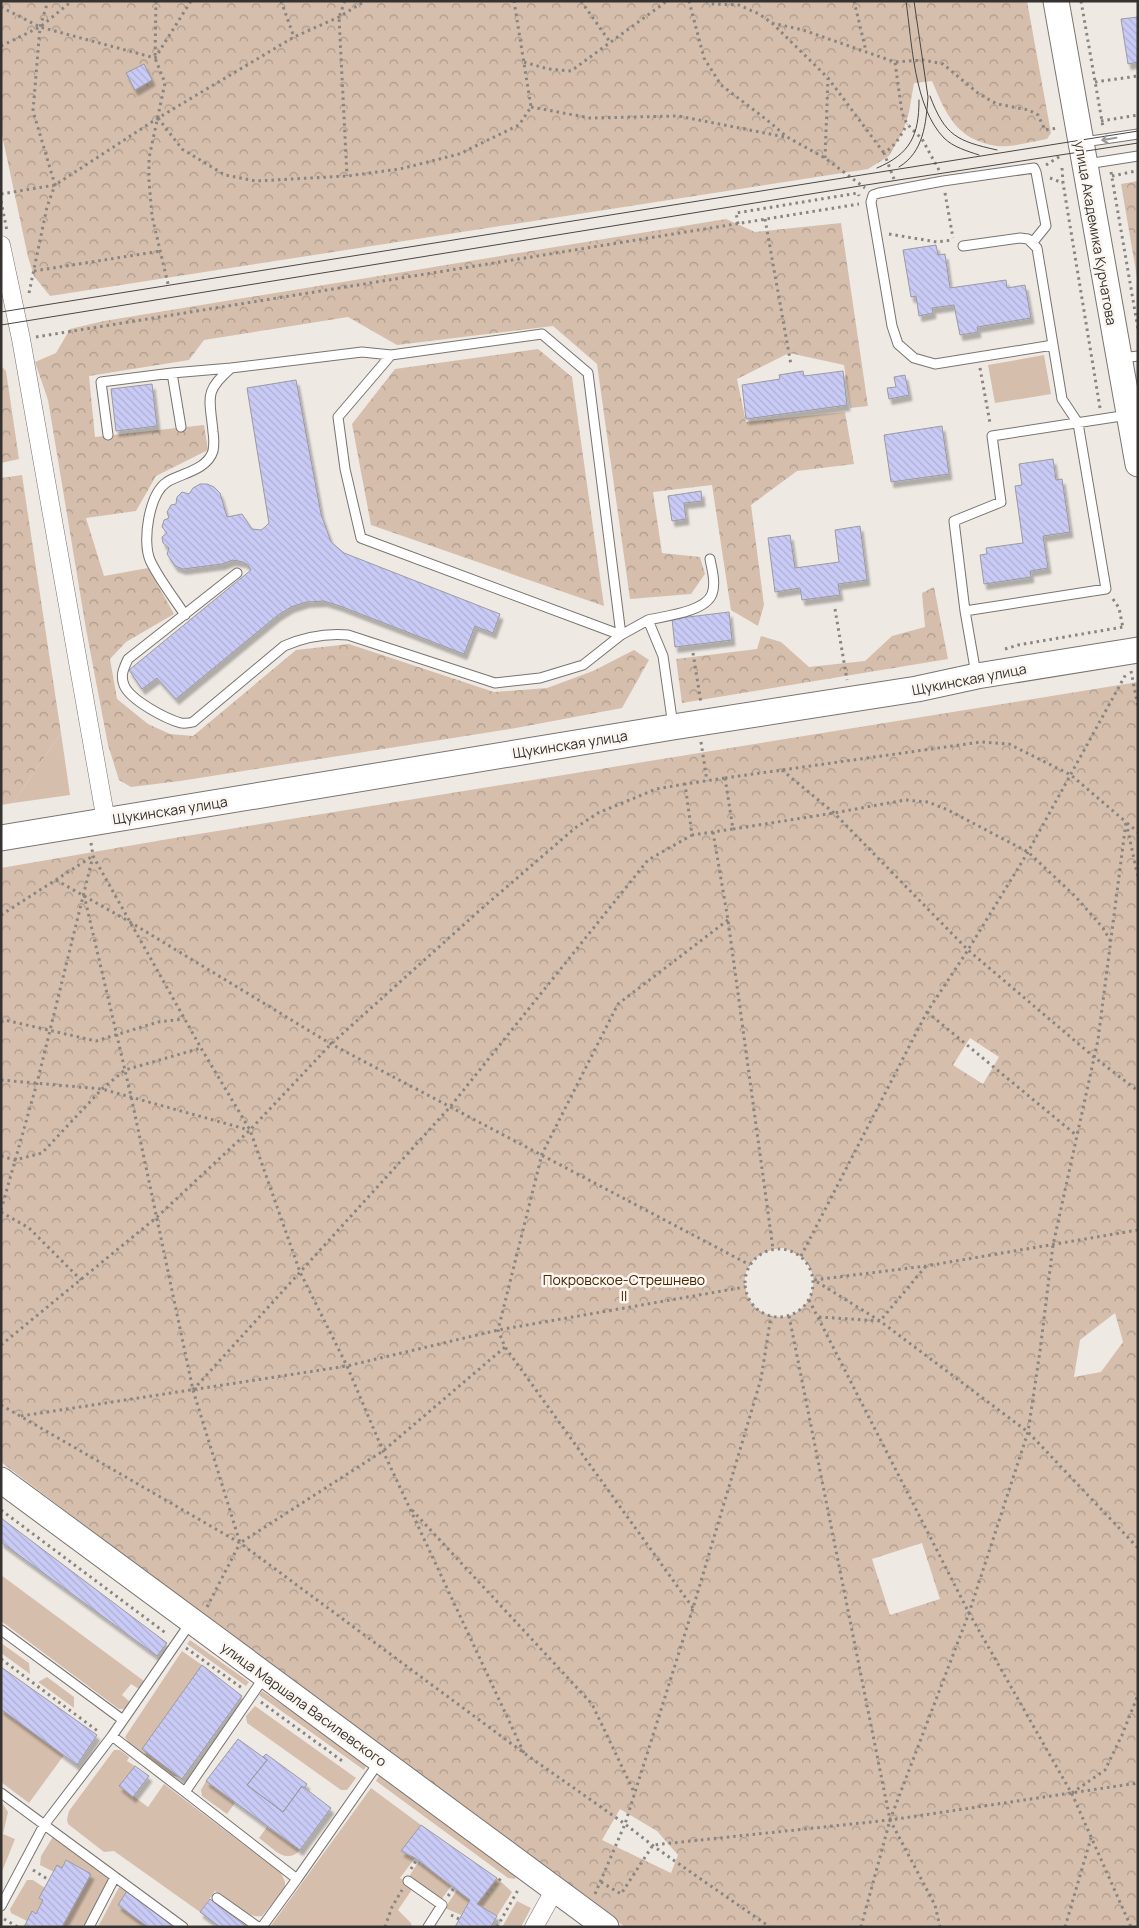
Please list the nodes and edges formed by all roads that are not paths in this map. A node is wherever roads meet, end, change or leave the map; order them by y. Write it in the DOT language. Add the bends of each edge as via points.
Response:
graph roads {
  1 [pos="1056,1"];
  2 [pos="1138,134"];
  3 [pos="1082,154"];
  4 [pos="1138,156"];
  5 [pos="1033,242"];
  6 [pos="1,245"];
  7 [pos="963,246"];
  8 [pos="1053,345"];
  9 [pos="390,355"];
  10 [pos="1128,357"];
  11 [pos="231,368"];
  12 [pos="172,373"];
  13 [pos="1129,415"];
  14 [pos="1078,423"];
  15 [pos="181,427"];
  16 [pos="108,435"];
  17 [pos="1138,464"];
  18 [pos="710,559"];
  19 [pos="237,573"];
  20 [pos="966,611"];
  21 [pos="185,615"];
  22 [pos="648,620"];
  23 [pos="621,636"];
  24 [pos="1138,650"];
  25 [pos="976,676"];
  26 [pos="673,727"];
  27 [pos="106,821"];
  28 [pos="1,838"];
  29 [pos="1,1480"];
  30 [pos="192,1615"];
  31 [pos="1,1630"];
  32 [pos="258,1685"];
  33 [pos="123,1720"];
  34 [pos="110,1738"];
  35 [pos="374,1770"];
  36 [pos="185,1792"];
  37 [pos="1,1794"];
  38 [pos="44,1825"];
  39 [pos="115,1877"];
  40 [pos="297,1880"];
  41 [pos="408,1881"];
  42 [pos="217,1898"];
  43 [pos="549,1899"];
  44 [pos="1,1906"];
  45 [pos="89,1927"];
  46 [pos="183,1927"];
  47 [pos="258,1927"];
  48 [pos="262,1927"];
  49 [pos="428,1927"];
  50 [pos="534,1927"];
  51 [pos="606,1927"];
  1 -- 3 [label="main road, улица Академика Курчатова"];
  2 -- 3 [label="lane, one-way"];
  3 -- 4 [label="lane"];
  3 -- 10 [label="main road, улица Академика Курчатова"];
  5 -- 7 [label="lane" via="1020,238"];
  5 -- 8 [label="lane" via="1037,248"];
  5 -- 8 [label="lane" via="1046,226 1034,168 896,190 872,198 892,326 898,344 914,358 934,364"];
  6 -- 27 [label="street" via="21,339"];
  8 -- 14 [label="lane" via="1062,400"];
  9 -- 11 [label="lane" via="362,352"];
  9 -- 23 [label="lane" via="542,334 588,373"];
  9 -- 23 [label="lane" via="338,416 345,469 361,538"];
  10 -- 13 [label="main road, улица Академика Курчатова"];
  11 -- 12 [label="lane"];
  11 -- 21 [label="lane" via="215,382 209,394 214,442 209,459 166,483 152,502 147,530 150,559"];
  12 -- 15 [label="lane"];
  12 -- 16 [label="lane" via="101,382"];
  13 -- 14 [label="lane"];
  13 -- 17 [label="main road, улица Академика Курчатова"];
  14 -- 20 [label="lane" via="992,436 1001,502 954,521"];
  14 -- 20 [label="lane" via="1106,589"];
  18 -- 22 [label="lane" via="712,595 699,608"];
  19 -- 21 [label="lane"];
  20 -- 25 [label="lane"];
  21 -- 23 [label="lane" via="128,659 122,672 131,696 183,724 193,722 284,646 300,639 329,634 348,635 495,683 540,678 584,665"];
  22 -- 23 [label="lane"];
  22 -- 26 [label="lane" via="663,656"];
  24 -- 25 [label="main road, Щукинская улица"];
  25 -- 26 [label="main road, Щукинская улица" via="917,689"];
  26 -- 27 [label="main road, Щукинская улица"];
  27 -- 28 [label="main road, Щукинская улица"];
  29 -- 30 [label="main road, улица Маршала Василевского"];
  30 -- 32 [label="main road, улица Маршала Василевского"];
  30 -- 33 [label="lane"];
  31 -- 33 [label="lane"];
  32 -- 35 [label="main road, улица Маршала Василевского"];
  32 -- 36 [label="lane"];
  33 -- 34 [label="lane"];
  34 -- 36 [label="lane"];
  34 -- 38 [label="lane"];
  35 -- 40 [label="lane"];
  35 -- 43 [label="main road, улица Маршала Василевского"];
  36 -- 40 [label="lane"];
  37 -- 38 [label="lane"];
  38 -- 39 [label="lane"];
  38 -- 44 [label="lane"];
  39 -- 45 [label="lane"];
  39 -- 46 [label="lane"];
  40 -- 48 [label="lane"];
  41 -- 49 [label="lane" via="442,1904"];
  42 -- 47 [label="lane"];
  43 -- 50 [label="street"];
  43 -- 51 [label="main road, улица Маршала Василевского" via="585,1911"];
}
